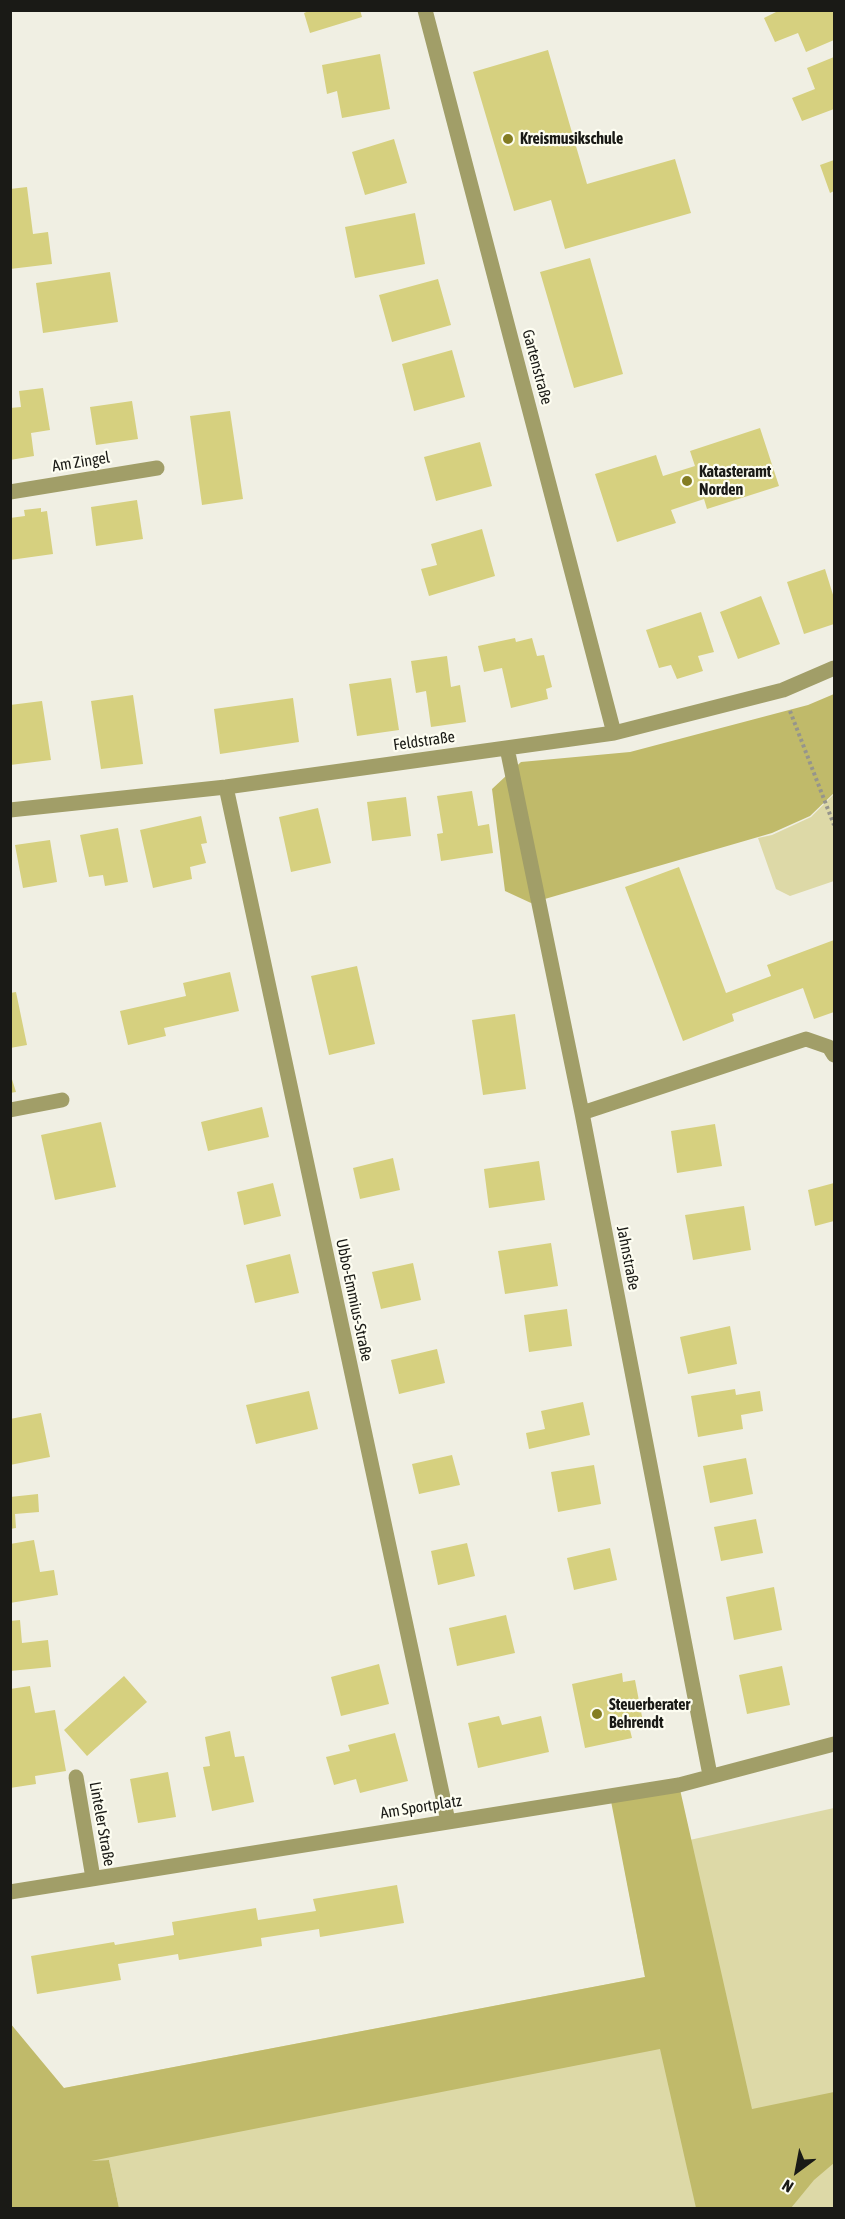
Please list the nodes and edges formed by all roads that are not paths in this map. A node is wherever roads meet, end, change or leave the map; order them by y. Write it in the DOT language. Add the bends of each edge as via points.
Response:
graph roads {
  1 [pos="425,10"];
  2 [pos="157,468"];
  3 [pos="10,492"];
  4 [pos="834,668"];
  5 [pos="614,733"];
  6 [pos="507,748"];
  7 [pos="225,787"];
  8 [pos="10,810"];
  9 [pos="834,1055"];
  10 [pos="62,1100"];
  11 [pos="10,1110"];
  12 [pos="582,1113"];
  13 [pos="834,1744"];
  14 [pos="711,1775"];
  15 [pos="76,1777"];
  16 [pos="448,1821"];
  17 [pos="93,1878"];
  18 [pos="10,1892"];
  1 -- 5 [label="street, Gartenstraße"];
  2 -- 3 [label="street, Am Zingel"];
  4 -- 5 [label="street, Feldstraße" via="783,690"];
  5 -- 6 [label="street, Feldstraße"];
  6 -- 7 [label="street, Feldstraße"];
  6 -- 12 [label="street, Jahnstraße"];
  7 -- 8 [label="street, Feldstraße"];
  7 -- 16 [label="street, Ubbo-Emmius-Straße"];
  9 -- 12 [label="street" via="829,1047 806,1039"];
  10 -- 11 [label="street"];
  12 -- 14 [label="street, Jahnstraße"];
  13 -- 14 [label="street, Am Sportplatz"];
  14 -- 16 [label="street, Am Sportplatz" via="679,1785"];
  15 -- 17 [label="street, Linteler Straße"];
  16 -- 17 [label="street, Am Sportplatz"];
  17 -- 18 [label="street, Am Sportplatz"];
}
